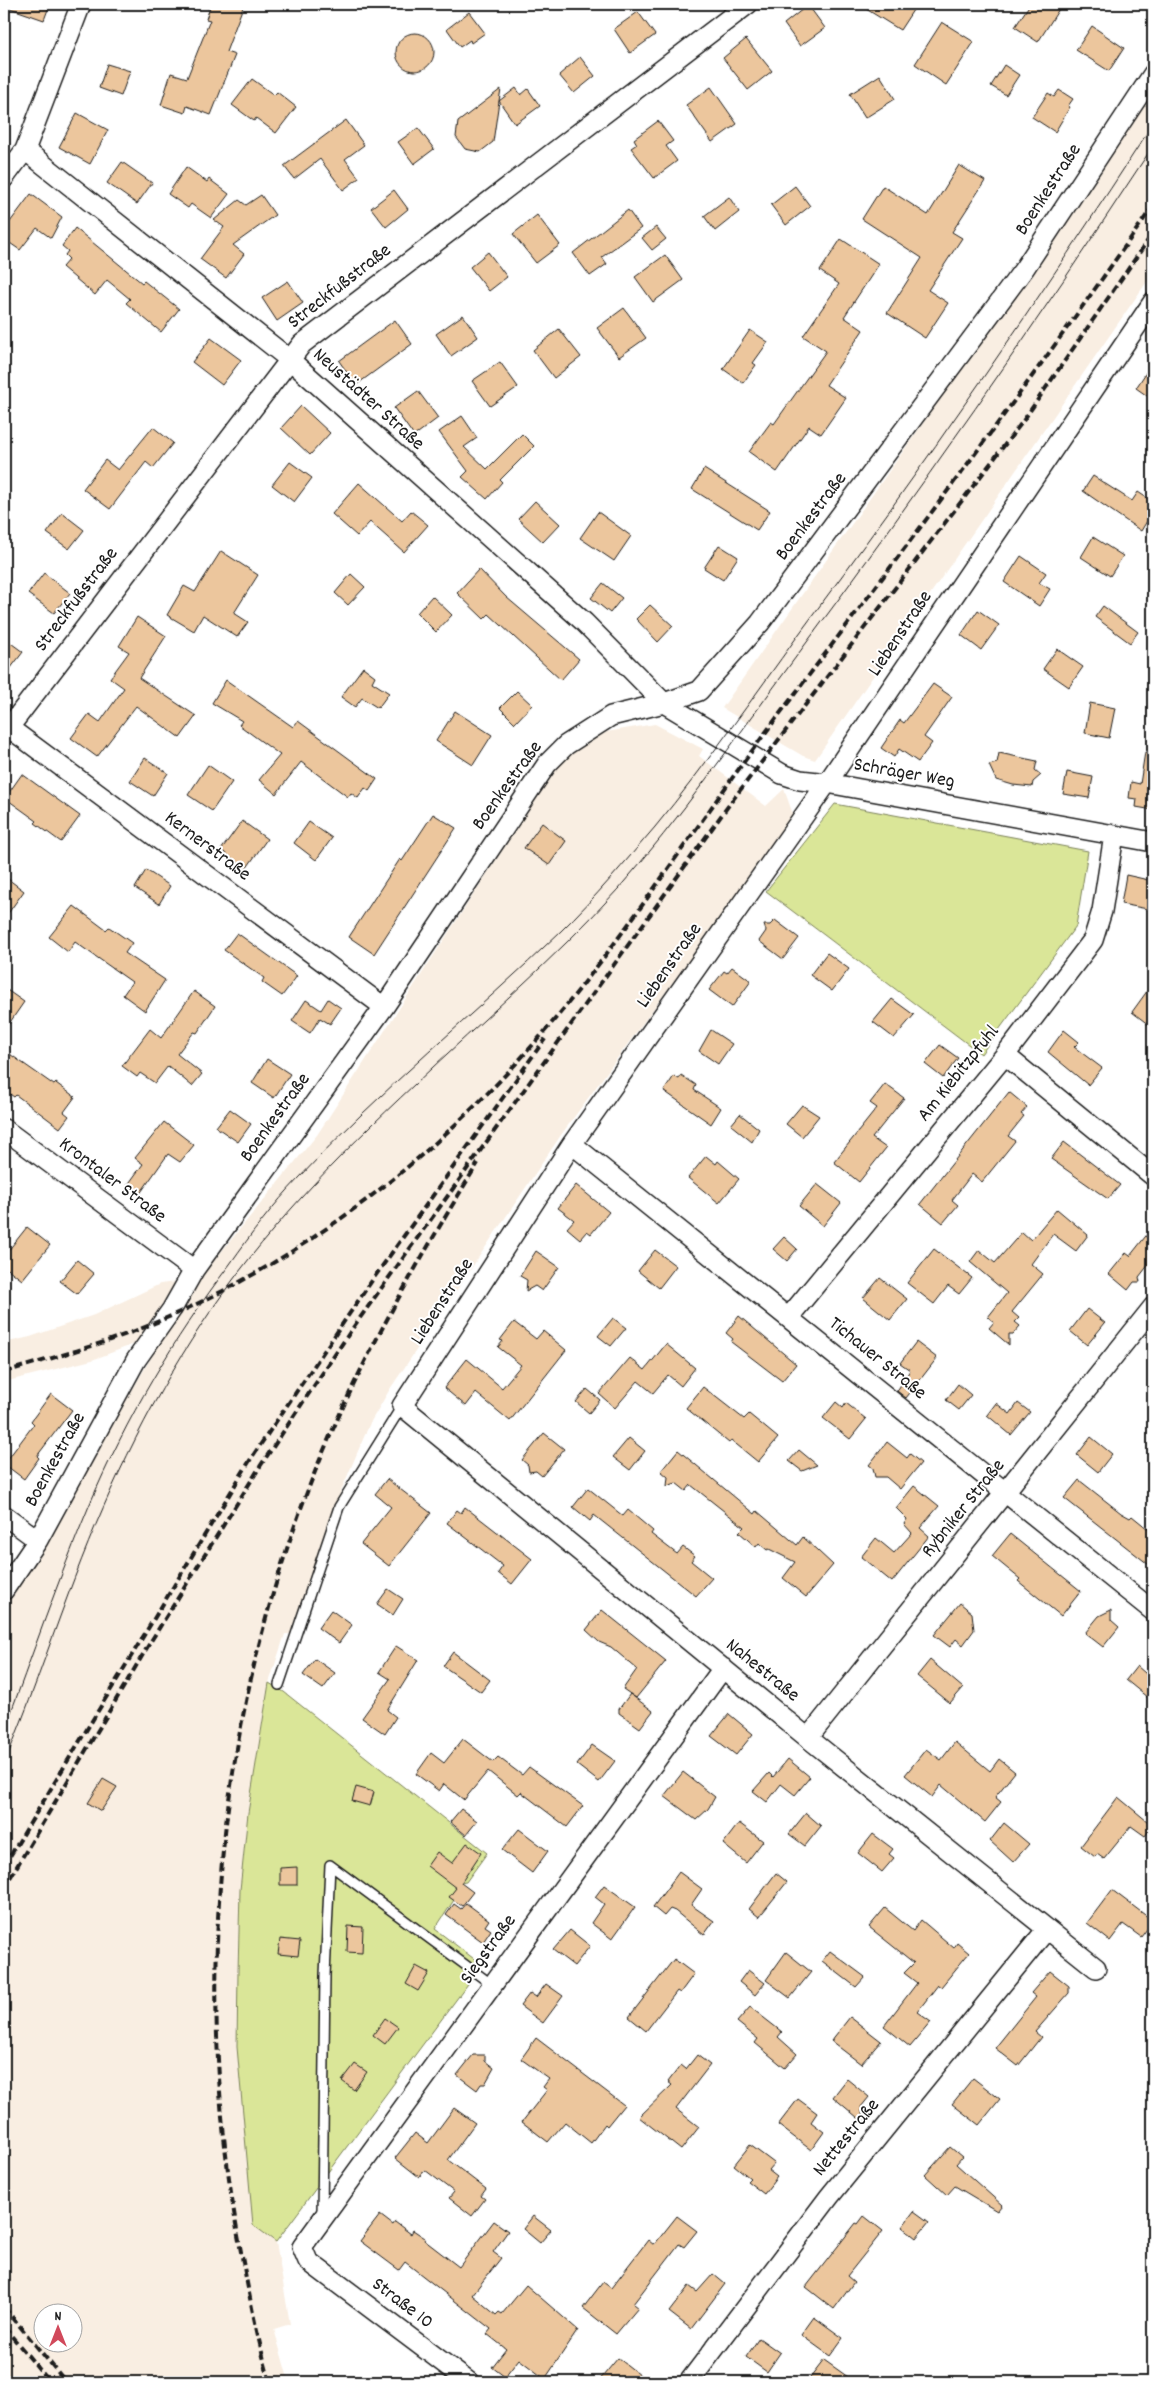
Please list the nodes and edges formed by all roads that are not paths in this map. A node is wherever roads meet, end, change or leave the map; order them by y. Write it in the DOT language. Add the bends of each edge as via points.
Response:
graph roads {
  1 [pos="81,4"];
  2 [pos="748,4"];
  3 [pos="1153,74"];
  4 [pos="25,150"];
  5 [pos="4,178"];
  6 [pos="1153,302"];
  7 [pos="289,359"];
  8 [pos="664,703"];
  9 [pos="5,729"];
  10 [pos="827,783"];
  11 [pos="1114,835"];
  12 [pos="1153,842"];
  13 [pos="384,1007"];
  14 [pos="1005,1055"];
  15 [pos="4,1129"];
  16 [pos="572,1144"];
  17 [pos="1153,1176"];
  18 [pos="194,1270"];
  19 [pos="1153,1307"];
  20 [pos="789,1317"];
  21 [pos="402,1406"];
  22 [pos="1006,1492"];
  23 [pos="4,1515"];
  24 [pos="38,1540"];
  25 [pos="4,1590"];
  26 [pos="1153,1610"];
  27 [pos="723,1668"];
  28 [pos="279,1685"];
  29 [pos="808,1738"];
  30 [pos="1047,1929"];
  31 [pos="1096,1968"];
  32 [pos="491,1984"];
  33 [pos="322,2220"];
  34 [pos="308,2261"];
  35 [pos="468,2382"];
  36 [pos="689,2382"];
  1 -- 4 [label="street"];
  2 -- 7 [label="street, Streckfußstraße" via="302,344"];
  3 -- 8 [label="street, Boenkestraße" via="1024,269 760,623 699,691"];
  4 -- 5 [label="street"];
  4 -- 7 [label="street, Neustädter Straße"];
  6 -- 10 [label="street, Liebenstraße"];
  7 -- 8 [label="street, Neustädter Straße" via="584,622"];
  7 -- 9 [label="street, Streckfußstraße"];
  8 -- 10 [label="street, Schräger Weg" via="782,774"];
  8 -- 13 [label="street, Boenkestraße" via="610,716 566,745 547,764"];
  9 -- 13 [label="street, Kernerstraße"];
  10 -- 11 [label="street, Schräger Weg"];
  10 -- 16 [label="street, Liebenstraße"];
  11 -- 12 [label="street, Schräger Weg"];
  11 -- 14 [label="street, Am Kiebitzpfuhl" via="1102,911 1093,940"];
  13 -- 18 [label="street, Boenkestraße"];
  14 -- 17 [label="street"];
  14 -- 20 [label="street, Am Kiebitzpfuhl"];
  15 -- 18 [label="street, Krontaler Straße"];
  16 -- 20 [label="street, Tichauer Straße"];
  16 -- 21 [label="street, Liebenstraße"];
  18 -- 24 [label="street, Boenkestraße" via="172,1309 136,1360"];
  19 -- 22 [label="street, Rybniker Straße"];
  20 -- 22 [label="street, Tichauer Straße"];
  21 -- 27 [label="street, Nahestraße"];
  21 -- 28 [label="lane, Liebenstraße" via="339,1507"];
  22 -- 26 [label="street, Tichauer Straße"];
  22 -- 29 [label="street, Rybniker Straße"];
  23 -- 24 [label="street, Boenkestraße"];
  24 -- 25 [label="street, Boenkestraße"];
  27 -- 29 [label="street, Nahestraße"];
  27 -- 32 [label="street, Siegstraße"];
  29 -- 30 [label="street, Nahestraße"];
  30 -- 31 [label="street, Nahestraße"];
  30 -- 36 [label="street, Nettestraße" via="829,2197"];
  32 -- 33 [label="street, Siegstraße"];
  32 -- 33 [label="lane" via="330,1865"];
  33 -- 34 [label="street, Siegstraße" via="302,2247"];
  34 -- 35 [label="street, Straße 10"];
}
